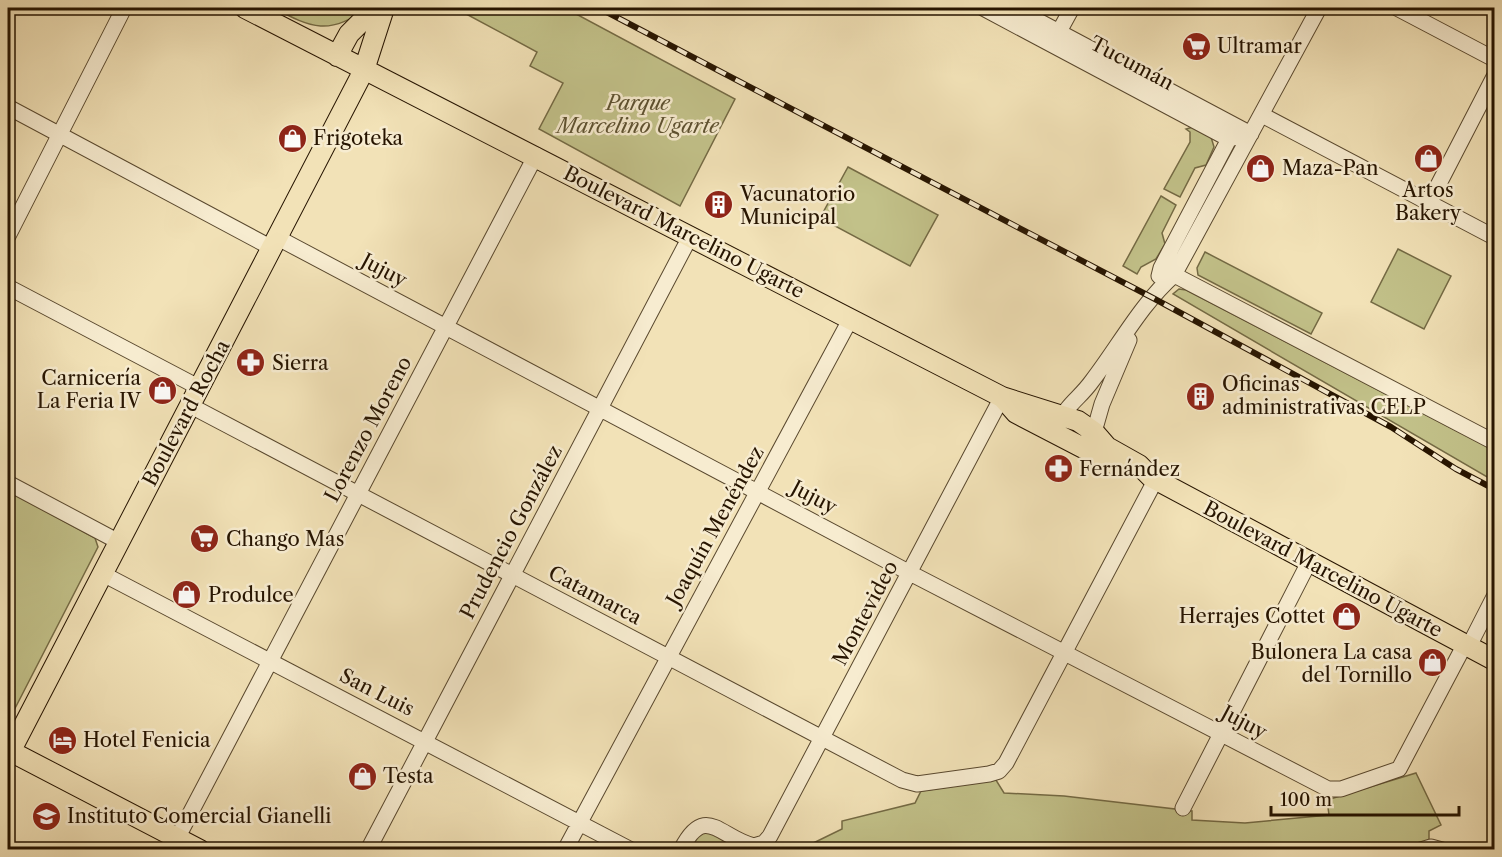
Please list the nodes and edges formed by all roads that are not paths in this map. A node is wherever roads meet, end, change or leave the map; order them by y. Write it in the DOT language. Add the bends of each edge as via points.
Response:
graph roads {
  1 [pos="124,8"];
  2 [pos="245,8"];
  3 [pos="375,8"];
  4 [pos="384,8"];
  5 [pos="983,8"];
  6 [pos="1014,8"];
  7 [pos="1072,8"];
  8 [pos="1319,8"];
  9 [pos="1397,8"];
  10 [pos="1056,38"];
  11 [pos="337,56"];
  12 [pos="1494,59"];
  13 [pos="364,70"];
  14 [pos="1494,77"];
  15 [pos="8,107"];
  16 [pos="1262,115"];
  17 [pos="1251,134"];
  18 [pos="58,135"];
  19 [pos="1229,139"];
  20 [pos="536,155"];
  21 [pos="1429,202"];
  22 [pos="691,235"];
  23 [pos="8,236"];
  24 [pos="1494,237"];
  25 [pos="275,243"];
  26 [pos="1168,271"];
  27 [pos="8,287"];
  28 [pos="851,318"];
  29 [pos="1135,322"];
  30 [pos="446,327"];
  31 [pos="200,388"];
  32 [pos="1002,397"];
  33 [pos="190,406"];
  34 [pos="600,408"];
  35 [pos="1062,416"];
  36 [pos="1094,432"];
  37 [pos="1057,435"];
  38 [pos="1494,442"];
  39 [pos="1079,447"];
  40 [pos="1154,478"];
  41 [pos="8,483"];
  42 [pos="759,491"];
  43 [pos="358,494"];
  44 [pos="119,542"];
  45 [pos="1309,562"];
  46 [pos="910,573"];
  47 [pos="103,574"];
  48 [pos="512,575"];
  49 [pos="1494,597"];
  50 [pos="1467,645"];
  51 [pos="1065,652"];
  52 [pos="668,656"];
  53 [pos="269,660"];
  54 [pos="1494,660"];
  55 [pos="1221,734"];
  56 [pos="822,738"];
  57 [pos="425,741"];
  58 [pos="8,753"];
  59 [pos="1183,808"];
  60 [pos="579,822"];
  61 [pos="174,843"];
  62 [pos="200,849"];
  63 [pos="368,849"];
  64 [pos="565,849"];
  65 [pos="630,849"];
  66 [pos="681,849"];
  1 -- 18 [label="street"];
  2 -- 11 [label="main road, Boulevard Marcelino Ugarte"];
  3 -- 11 [label="main road" via="349,34"];
  4 -- 13 [label="main road, Boulevard Rocha"];
  5 -- 10 [label="street, Tucumán"];
  6 -- 10 [label="street, Tucumán"];
  7 -- 10 [label="street"];
  8 -- 16 [label="street"];
  9 -- 12 [label="street"];
  10 -- 17 [label="street, Tucumán"];
  10 -- 19 [label="street, Tucumán"];
  11 -- 13 [label="main road, Boulevard Marcelino Ugarte"];
  13 -- 20 [label="main road, Boulevard Marcelino Ugarte"];
  13 -- 25 [label="main road, Boulevard Rocha"];
  14 -- 21 [label="street"];
  15 -- 18 [label="street, Jujuy"];
  16 -- 17 [label="street"];
  16 -- 21 [label="street"];
  17 -- 19 [label="street"];
  17 -- 26 [label="street"];
  18 -- 23 [label="street"];
  18 -- 25 [label="street, Jujuy"];
  19 -- 26 [label="street"];
  20 -- 22 [label="main road, Boulevard Marcelino Ugarte"];
  20 -- 30 [label="street, Lorenzo Moreno"];
  21 -- 24 [label="street"];
  22 -- 28 [label="main road, Boulevard Marcelino Ugarte"];
  22 -- 34 [label="street, Prudencio González"];
  25 -- 30 [label="street, Jujuy"];
  25 -- 31 [label="main road, Boulevard Rocha"];
  26 -- 29 [label="street"];
  26 -- 38 [label="street"];
  27 -- 31 [label="street"];
  28 -- 32 [label="main road, Boulevard Marcelino Ugarte"];
  28 -- 42 [label="street, Joaquín Menéndez"];
  29 -- 35 [label="street"];
  29 -- 36 [label="street"];
  30 -- 34 [label="street, Jujuy"];
  30 -- 43 [label="street, Lorenzo Moreno"];
  31 -- 33 [label="main road, Boulevard Rocha"];
  32 -- 35 [label="main road, Boulevard Marcelino Ugarte"];
  32 -- 37 [label="main road, Boulevard Marcelino Ugarte" via="1016,413"];
  32 -- 46 [label="street, Montevideo"];
  33 -- 43 [label="street, Catamarca"];
  33 -- 44 [label="main road, Boulevard Rocha"];
  34 -- 42 [label="street, Jujuy"];
  34 -- 48 [label="street, Prudencio González"];
  35 -- 36 [label="main road, Boulevard Marcelino Ugarte"];
  35 -- 37 [label="street" via="1056,427"];
  36 -- 39 [label="street"];
  36 -- 40 [label="main road, Boulevard Marcelino Ugarte" via="1107,447"];
  37 -- 39 [label="main road, Boulevard Marcelino Ugarte"];
  39 -- 40 [label="main road, Boulevard Marcelino Ugarte" via="1134,474"];
  40 -- 45 [label="main road, Boulevard Marcelino Ugarte"];
  40 -- 51 [label="street"];
  41 -- 44 [label="street"];
  42 -- 46 [label="street, Jujuy"];
  42 -- 52 [label="street, Joaquín Menéndez"];
  43 -- 48 [label="street, Catamarca"];
  43 -- 53 [label="street, Lorenzo Moreno"];
  44 -- 47 [label="main road, Boulevard Rocha"];
  45 -- 50 [label="main road, Boulevard Marcelino Ugarte"];
  45 -- 55 [label="street"];
  46 -- 51 [label="street, Jujuy"];
  46 -- 56 [label="street, Montevideo"];
  47 -- 53 [label="street, San Luis"];
  47 -- 58 [label="main road, Boulevard Rocha"];
  48 -- 52 [label="street, Catamarca"];
  48 -- 57 [label="street, Prudencio González"];
  49 -- 50 [label="street"];
  50 -- 54 [label="main road, Boulevard Marcelino Ugarte"];
  50 -- 55 [label="street, Jujuy" via="1399,769 1332,789"];
  51 -- 55 [label="street, Jujuy"];
  51 -- 56 [label="street, Catamarca" via="999,771 912,784"];
  52 -- 56 [label="street, Catamarca"];
  52 -- 60 [label="street, Joaquín Menéndez"];
  53 -- 57 [label="street, San Luis"];
  53 -- 61 [label="street, Lorenzo Moreno"];
  55 -- 59 [label="street"];
  56 -- 66 [label="street, Montevideo" via="770,836 760,845 745,844 710,825 698,826 688,834"];
  57 -- 60 [label="street, San Luis"];
  57 -- 63 [label="street, Prudencio González"];
  58 -- 61 [label="main road"];
  60 -- 64 [label="street, Joaquín Menéndez"];
  60 -- 65 [label="street, San Luis"];
  61 -- 62 [label="main road"];
}
